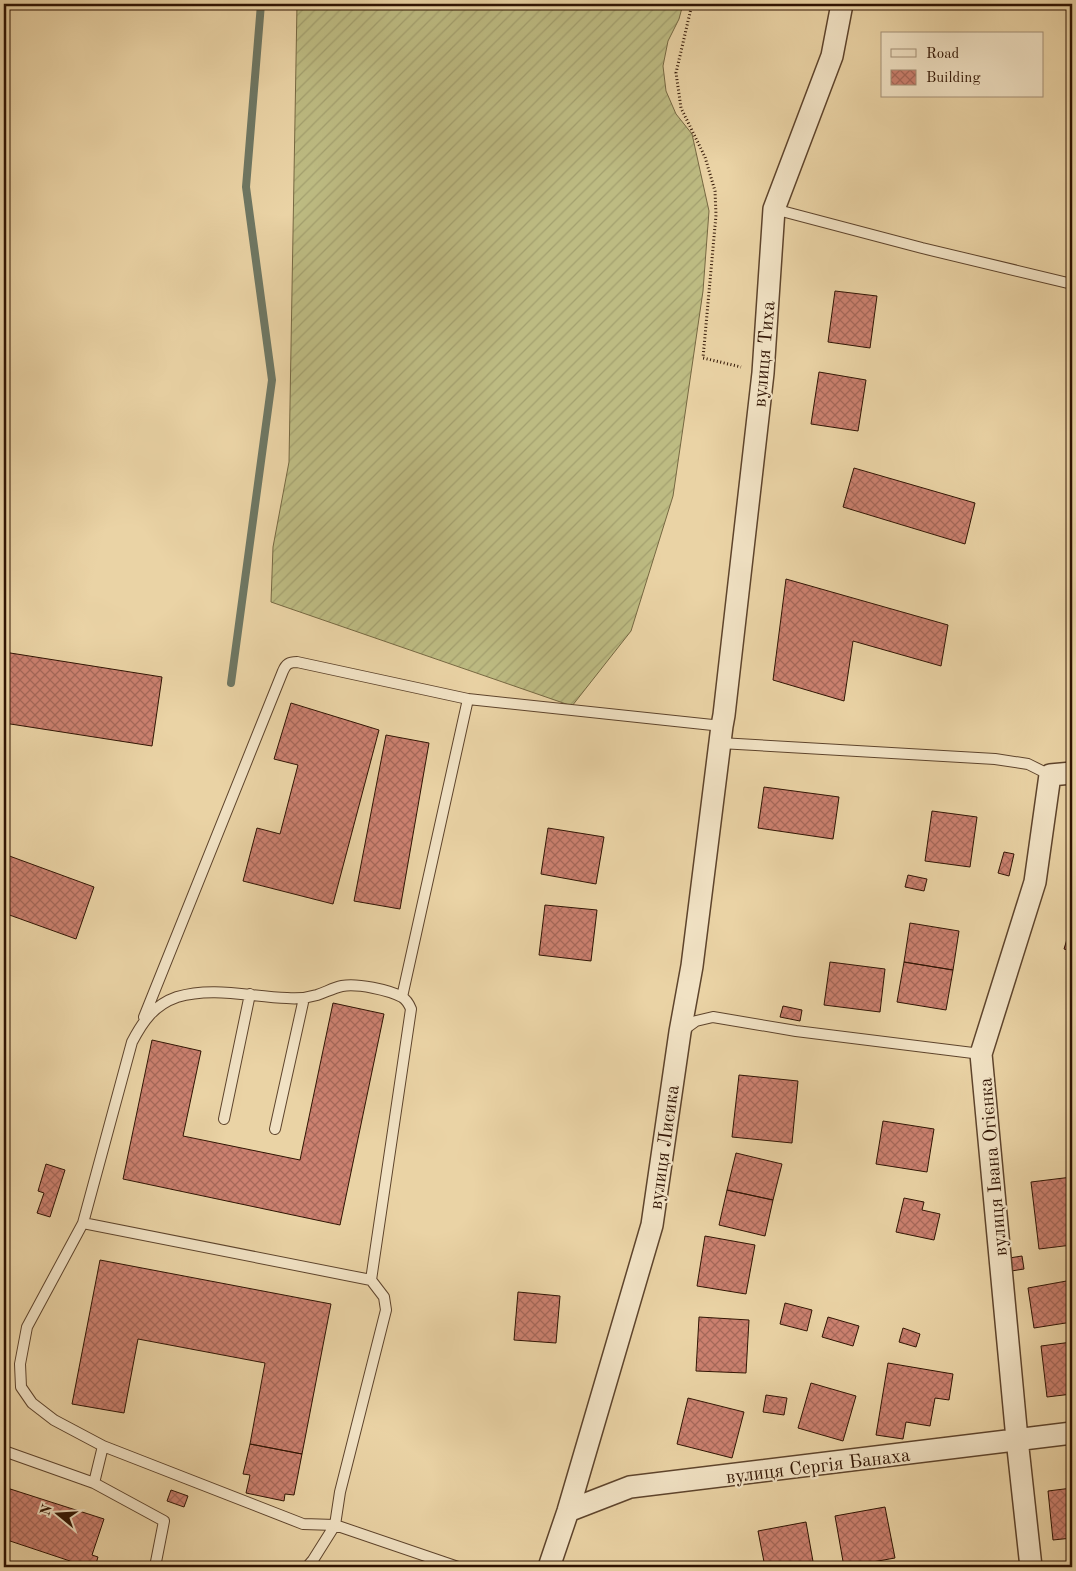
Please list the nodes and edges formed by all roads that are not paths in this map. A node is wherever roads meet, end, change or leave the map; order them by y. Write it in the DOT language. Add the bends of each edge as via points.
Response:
graph roads {
  1 [pos="842,4"];
  2 [pos="774,209"];
  3 [pos="1072,284"];
  4 [pos="468,699"];
  5 [pos="722,728"];
  6 [pos="1072,774"];
  7 [pos="1050,775"];
  8 [pos="250,994"];
  9 [pos="402,997"];
  10 [pos="304,998"];
  11 [pos="142,1022"];
  12 [pos="680,1032"];
  13 [pos="982,1054"];
  14 [pos="224,1118"];
  15 [pos="275,1129"];
  16 [pos="83,1223"];
  17 [pos="372,1280"];
  18 [pos="1072,1433"];
  19 [pos="1017,1439"];
  20 [pos="103,1446"];
  21 [pos="4,1451"];
  22 [pos="94,1483"];
  23 [pos="568,1511"];
  24 [pos="335,1525"];
  25 [pos="155,1567"];
  26 [pos="307,1567"];
  27 [pos="458,1567"];
  28 [pos="549,1567"];
  29 [pos="1031,1567"];
  1 -- 2 [label="street, вулиця Тиха" via="832,56"];
  2 -- 3 [label="lane"];
  2 -- 5 [label="street, вулиця Тиха" via="763,373"];
  4 -- 5 [label="lane"];
  4 -- 9 [label="lane"];
  4 -- 11 [label="lane" via="297,662 286,665"];
  5 -- 7 [label="lane" via="995,759 1028,764"];
  5 -- 12 [label="street, вулиця Лисика" via="692,966"];
  6 -- 7 [label="street"];
  7 -- 13 [label="street, вулиця Івана Огієнка" via="1035,882"];
  8 -- 10 [label="lane"];
  8 -- 11 [label="lane" via="193,994 176,998 156,1008"];
  8 -- 14 [label="lane"];
  9 -- 10 [label="lane" via="376,989 344,985"];
  9 -- 17 [label="lane" via="411,1008"];
  10 -- 15 [label="lane"];
  11 -- 16 [label="lane" via="132,1042"];
  12 -- 13 [label="lane" via="696,1021 713,1017 796,1031"];
  12 -- 23 [label="street, вулиця Лисика" via="652,1225"];
  13 -- 19 [label="street, вулиця Івана Огієнка"];
  16 -- 17 [label="lane"];
  16 -- 20 [label="lane" via="27,1327 20,1364 21,1387 32,1403 54,1420"];
  17 -- 24 [label="lane" via="384,1297 386,1310 340,1492"];
  18 -- 19 [label="street, вулиця Сергія Банаха"];
  19 -- 23 [label="street, вулиця Сергія Банаха" via="630,1488"];
  19 -- 29 [label="street, вулиця Івана Огієнка"];
  20 -- 22 [label="lane"];
  20 -- 24 [label="lane" via="303,1524"];
  21 -- 22 [label="lane"];
  22 -- 25 [label="lane" via="164,1521"];
  23 -- 28 [label="street, вулиця Лисика"];
  24 -- 26 [label="lane"];
  24 -- 27 [label="lane"];
}
